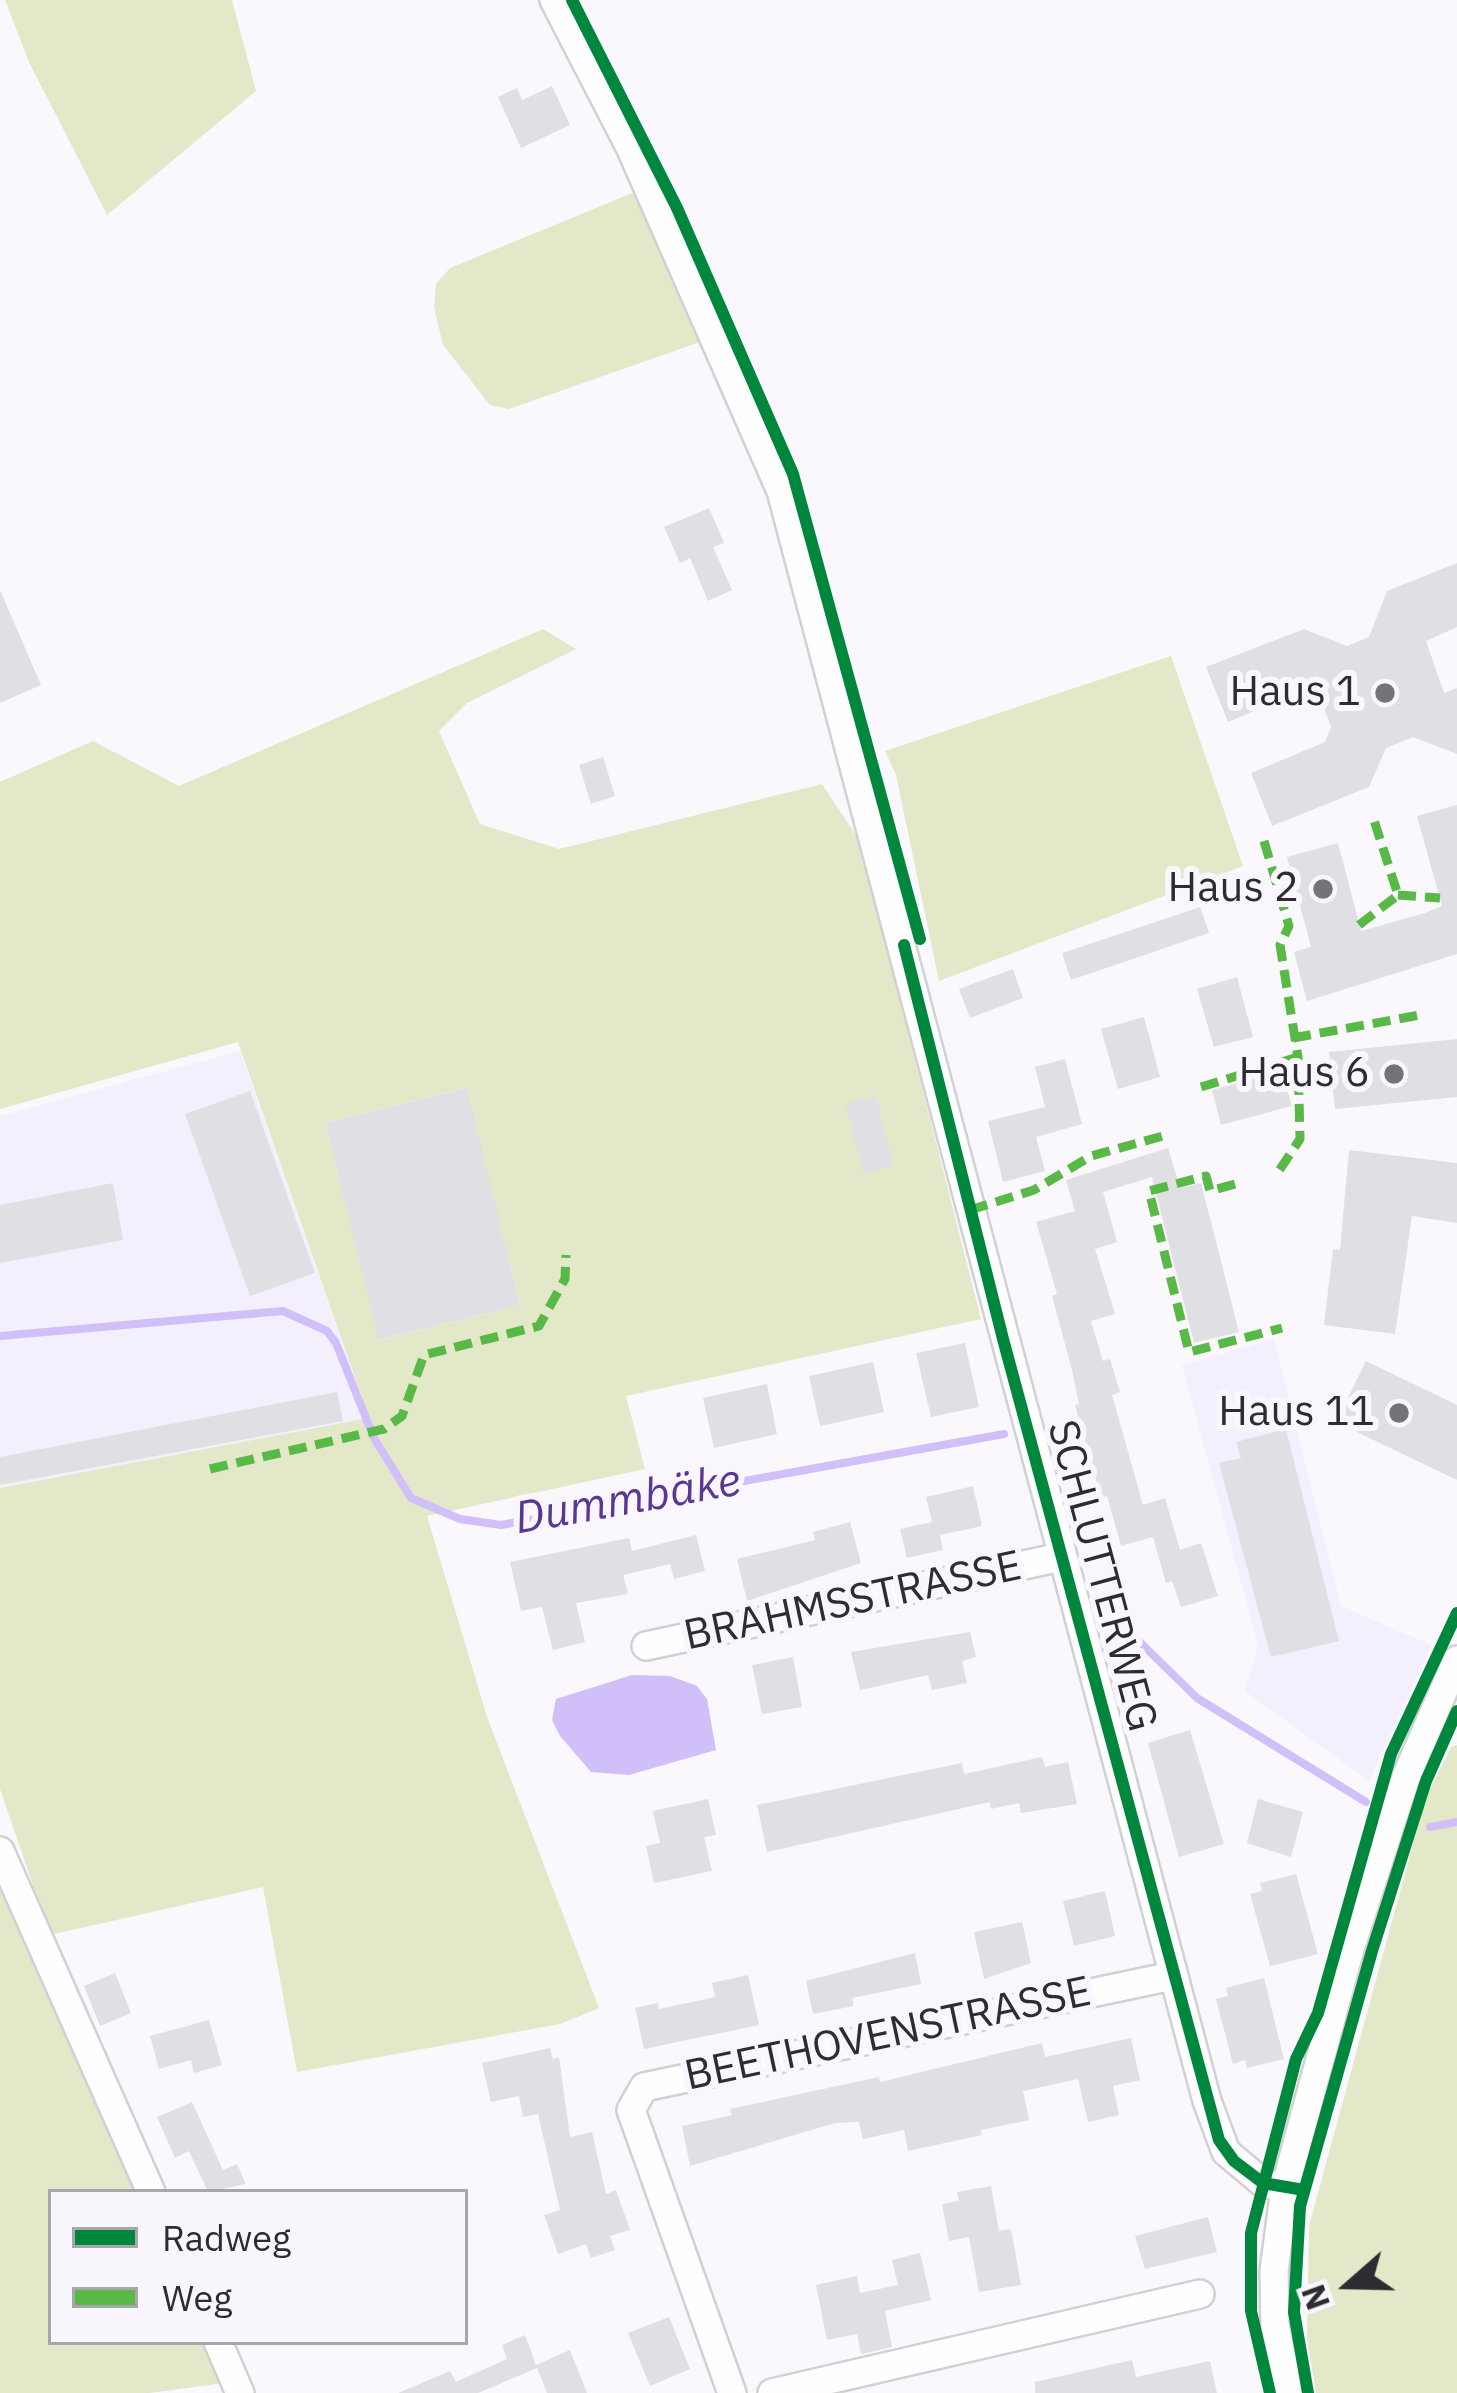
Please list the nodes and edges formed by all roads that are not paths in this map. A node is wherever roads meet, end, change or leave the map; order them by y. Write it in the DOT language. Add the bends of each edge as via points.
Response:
graph roads {
  1 [pos="554,0"];
  2 [pos="1061,1557"];
  3 [pos="646,1646"];
  4 [pos="1457,1660"];
  5 [pos="0,1851"];
  6 [pos="1172,1976"];
  7 [pos="1285,2188"];
  8 [pos="150,2189"];
  9 [pos="1200,2294"];
  10 [pos="219,2345"];
  11 [pos="240,2393"];
  12 [pos="732,2393"];
  13 [pos="772,2393"];
  14 [pos="1289,2393"];
  1 -- 2 [label="street, SCHLUTTERWEG" via="632,149 781,490"];
  2 -- 3 [label="street, BRAHMSSTRASSE"];
  2 -- 6 [label="street, SCHLUTTERWEG"];
  4 -- 7 [label="street" via="1399,1798"];
  5 -- 8 [label="street"];
  6 -- 7 [label="street, SCHLUTTERWEG" via="1226,2152 1263,2183"];
  6 -- 12 [label="street, BEETHOVENSTRASSE" via="644,2086 631,2110"];
  7 -- 14 [label="street" via="1275,2325"];
  9 -- 13 [label="street"];
  10 -- 11 [label="street"];
}
